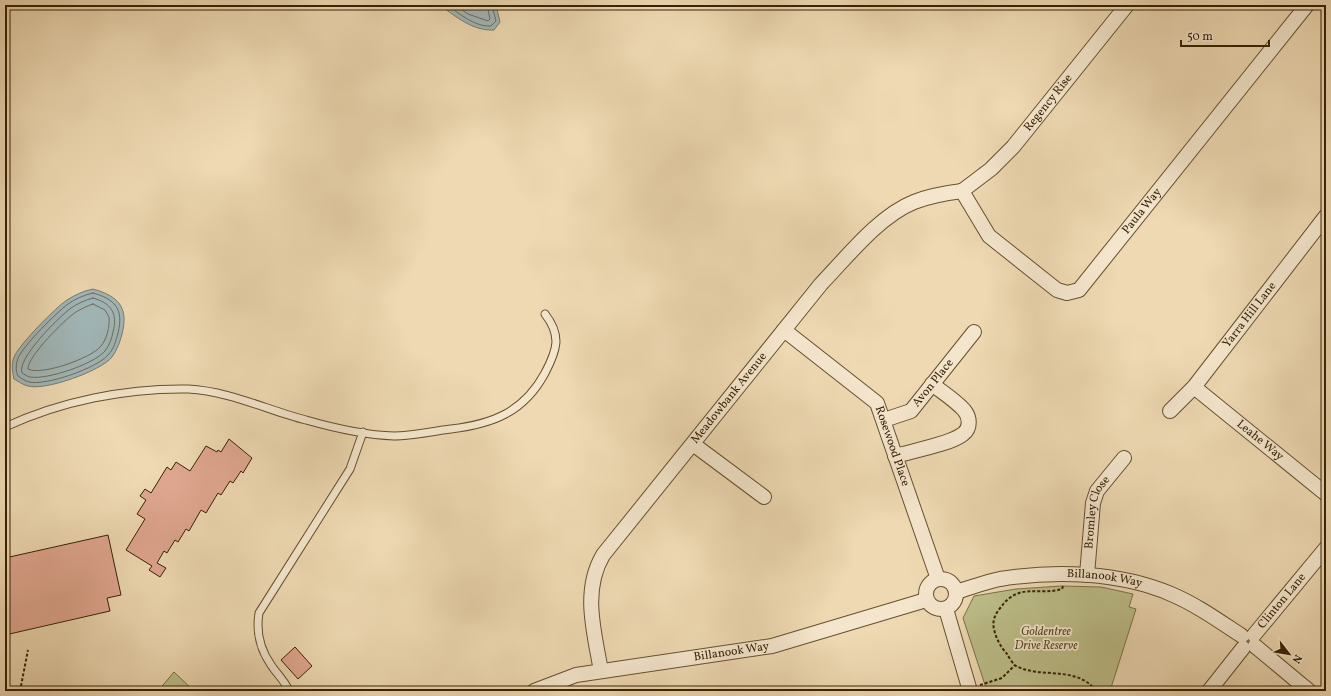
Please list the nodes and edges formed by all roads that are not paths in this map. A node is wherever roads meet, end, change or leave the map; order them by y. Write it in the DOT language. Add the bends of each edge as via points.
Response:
graph roads {
  1 [pos="1127,5"];
  2 [pos="1307,5"];
  3 [pos="962,191"];
  4 [pos="1326,216"];
  5 [pos="545,314"];
  6 [pos="784,330"];
  7 [pos="974,332"];
  8 [pos="932,384"];
  9 [pos="1194,387"];
  10 [pos="1170,411"];
  11 [pos="884,420"];
  12 [pos="5,427"];
  13 [pos="363,432"];
  14 [pos="693,444"];
  15 [pos="895,456"];
  16 [pos="1124,458"];
  17 [pos="1326,494"];
  18 [pos="764,497"];
  19 [pos="1326,548"];
  20 [pos="1087,575"];
  21 [pos="938,579"];
  22 [pos="956,592"];
  23 [pos="926,600"];
  24 [pos="946,609"];
  25 [pos="1249,642"];
  26 [pos="601,671"];
  27 [pos="970,689"];
  28 [pos="289,691"];
  29 [pos="534,691"];
  30 [pos="1209,691"];
  31 [pos="1309,691"];
  1 -- 3 [label="street, Regency Rise" via="1013,147 991,170"];
  2 -- 3 [label="street, Paula Way" via="1079,290 1067,293 1056,290 989,236"];
  3 -- 6 [label="street, Meadowbank Avenue" via="914,202 889,216 821,284"];
  4 -- 9 [label="street, Yarra Hill Lane"];
  5 -- 13 [label="lane" via="554,326 557,341 552,360 542,379 512,412 473,426 395,436"];
  6 -- 11 [label="street, Rosewood Place" via="865,392 877,403"];
  6 -- 14 [label="street, Meadowbank Avenue"];
  7 -- 8 [label="street, Avon Place"];
  8 -- 11 [label="street, Avon Place" via="911,411"];
  8 -- 15 [label="street" via="964,410 969,426 964,434 953,439"];
  9 -- 10 [label="street, Yarra Hill Lane"];
  9 -- 17 [label="street, Leahe Way"];
  11 -- 15 [label="street, Rosewood Place"];
  12 -- 13 [label="lane" via="56,407 118,394 161,389 191,389 218,394 305,420"];
  13 -- 28 [label="lane" via="350,469 258,613 257,633 262,648"];
  14 -- 18 [label="street"];
  14 -- 26 [label="street, Meadowbank Avenue" via="603,555 596,568 591,604"];
  15 -- 21 [label="street, Rosewood Place"];
  16 -- 20 [label="street, Bromley Close" via="1097,490 1093,502"];
  19 -- 25 [label="street, Clinton Lane"];
  20 -- 22 [label="street, Billanook Way" via="1028,576 999,580"];
  20 -- 25 [label="street, Billanook Way" via="1145,585 1170,594 1194,605"];
  21 -- 22 [label="street" via="947,580"];
  21 -- 23 [label="street" via="927,587"];
  22 -- 24 [label="street" via="953,604"];
  23 -- 24 [label="street" via="932,607"];
  23 -- 26 [label="street, Billanook Way" via="772,646"];
  24 -- 27 [label="street"];
  25 -- 30 [label="street, Clinton Lane"];
  25 -- 31 [label="street, Billanook Way"];
  26 -- 29 [label="street, Billanook Way" via="576,675"];
}
